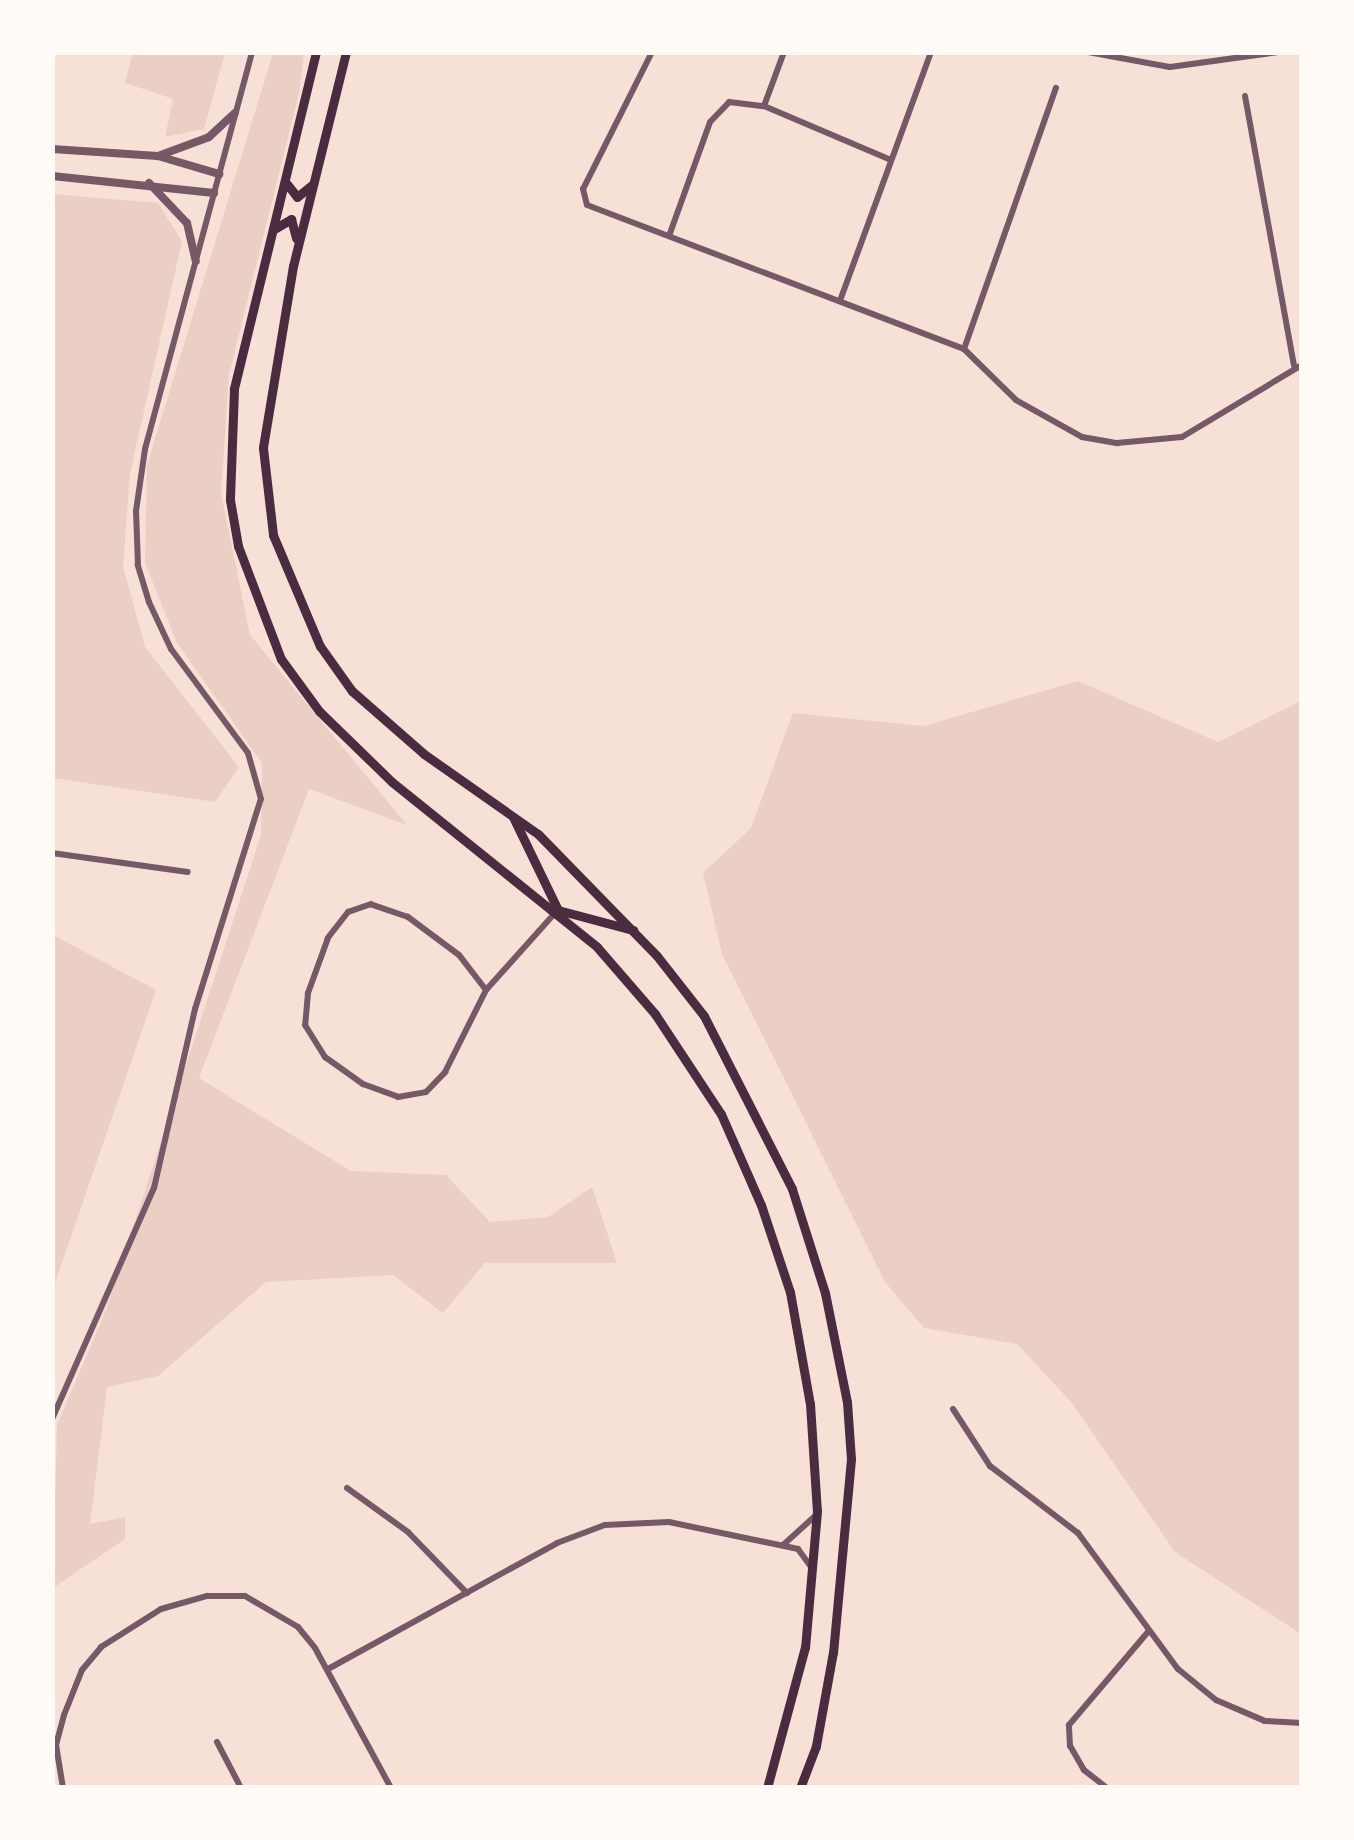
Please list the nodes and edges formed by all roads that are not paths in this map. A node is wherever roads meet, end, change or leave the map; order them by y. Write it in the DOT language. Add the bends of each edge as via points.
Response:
graph roads {
  1 [pos="252,52"];
  2 [pos="316,52"];
  3 [pos="346,52"];
  4 [pos="652,52"];
  5 [pos="784,52"];
  6 [pos="931,52"];
  7 [pos="1088,52"];
  8 [pos="1278,52"];
  9 [pos="1056,88"];
  10 [pos="1245,96"];
  11 [pos="764,106"];
  12 [pos="236,113"];
  13 [pos="52,149"];
  14 [pos="158,156"];
  15 [pos="891,160"];
  16 [pos="319,172"];
  17 [pos="220,174"];
  18 [pos="52,176"];
  19 [pos="286,181"];
  20 [pos="149,182"];
  21 [pos="214,194"];
  22 [pos="272,232"];
  23 [pos="669,236"];
  24 [pos="196,261"];
  25 [pos="293,266"];
  26 [pos="841,298"];
  27 [pos="964,349"];
  28 [pos="1298,366"];
  29 [pos="514,816"];
  30 [pos="52,853"];
  31 [pos="188,872"];
  32 [pos="558,910"];
  33 [pos="634,930"];
  34 [pos="486,990"];
  35 [pos="953,1409"];
  36 [pos="52,1419"];
  37 [pos="347,1488"];
  38 [pos="817,1512"];
  39 [pos="782,1546"];
  40 [pos="814,1572"];
  41 [pos="468,1593"];
  42 [pos="1148,1632"];
  43 [pos="328,1669"];
  44 [pos="1302,1723"];
  45 [pos="217,1742"];
  46 [pos="63,1788"];
  47 [pos="241,1788"];
  48 [pos="391,1788"];
  49 [pos="767,1788"];
  50 [pos="800,1788"];
  51 [pos="1106,1788"];
  1 -- 12 [label="street"];
  2 -- 19 [label="main road"];
  3 -- 16 [label="main road"];
  4 -- 23 [label="street" via="582,198"];
  5 -- 11 [label="street"];
  6 -- 15 [label="street"];
  7 -- 8 [label="street" via="1170,67"];
  9 -- 27 [label="street"];
  10 -- 28 [label="street"];
  11 -- 15 [label="street"];
  11 -- 23 [label="street" via="742,100 720,107"];
  12 -- 14 [label="street" via="209,136"];
  12 -- 17 [label="street"];
  13 -- 14 [label="street"];
  14 -- 17 [label="street"];
  15 -- 26 [label="street"];
  16 -- 19 [label="main road" via="302,196"];
  16 -- 25 [label="main road"];
  17 -- 21 [label="street"];
  18 -- 20 [label="street"];
  19 -- 22 [label="main road"];
  20 -- 21 [label="street"];
  20 -- 24 [label="street" via="187,223"];
  21 -- 24 [label="street"];
  22 -- 25 [label="main road" via="286,219 295,221"];
  22 -- 32 [label="main road" via="247,319 232,446 230,500 256,602 281,659 355,749"];
  23 -- 26 [label="street"];
  24 -- 36 [label="street" via="145,450 138,565 171,649 248,753 262,798 194,1009 154,1188"];
  25 -- 29 [label="main road" via="263,448 273,535 293,590 352,691 424,754"];
  26 -- 27 [label="street"];
  27 -- 28 [label="street" via="1016,400 1052,423 1117,443 1182,437"];
  29 -- 32 [label="main road"];
  29 -- 33 [label="main road" via="587,877"];
  30 -- 31 [label="street"];
  32 -- 33 [label="main road"];
  32 -- 34 [label="street"];
  32 -- 38 [label="main road" via="655,1014 721,1114 761,1205 790,1292 810,1404"];
  33 -- 50 [label="main road" via="704,1016 765,1126 807,1233 844,1384 851,1459 846,1553 816,1746"];
  34 -- 34 [label="street" via="445,1072 426,1092 398,1097 363,1084 325,1057 305,1025 308,993 328,938 348,912 372,904 408,916 459,955"];
  35 -- 42 [label="street" via="990,1466 1078,1533"];
  37 -- 41 [label="street" via="408,1532"];
  38 -- 39 [label="street"];
  38 -- 40 [label="main road"];
  39 -- 40 [label="street" via="798,1550"];
  39 -- 41 [label="street" via="669,1522 605,1524"];
  40 -- 49 [label="main road" via="805,1647"];
  41 -- 43 [label="street"];
  42 -- 44 [label="street" via="1216,1700 1265,1721"];
  42 -- 51 [label="street" via="1069,1725 1070,1746 1084,1770"];
  43 -- 46 [label="street" via="298,1627 244,1596 207,1596 161,1609 101,1648 82,1670 56,1745"];
  43 -- 48 [label="street"];
  45 -- 47 [label="street"];
}
